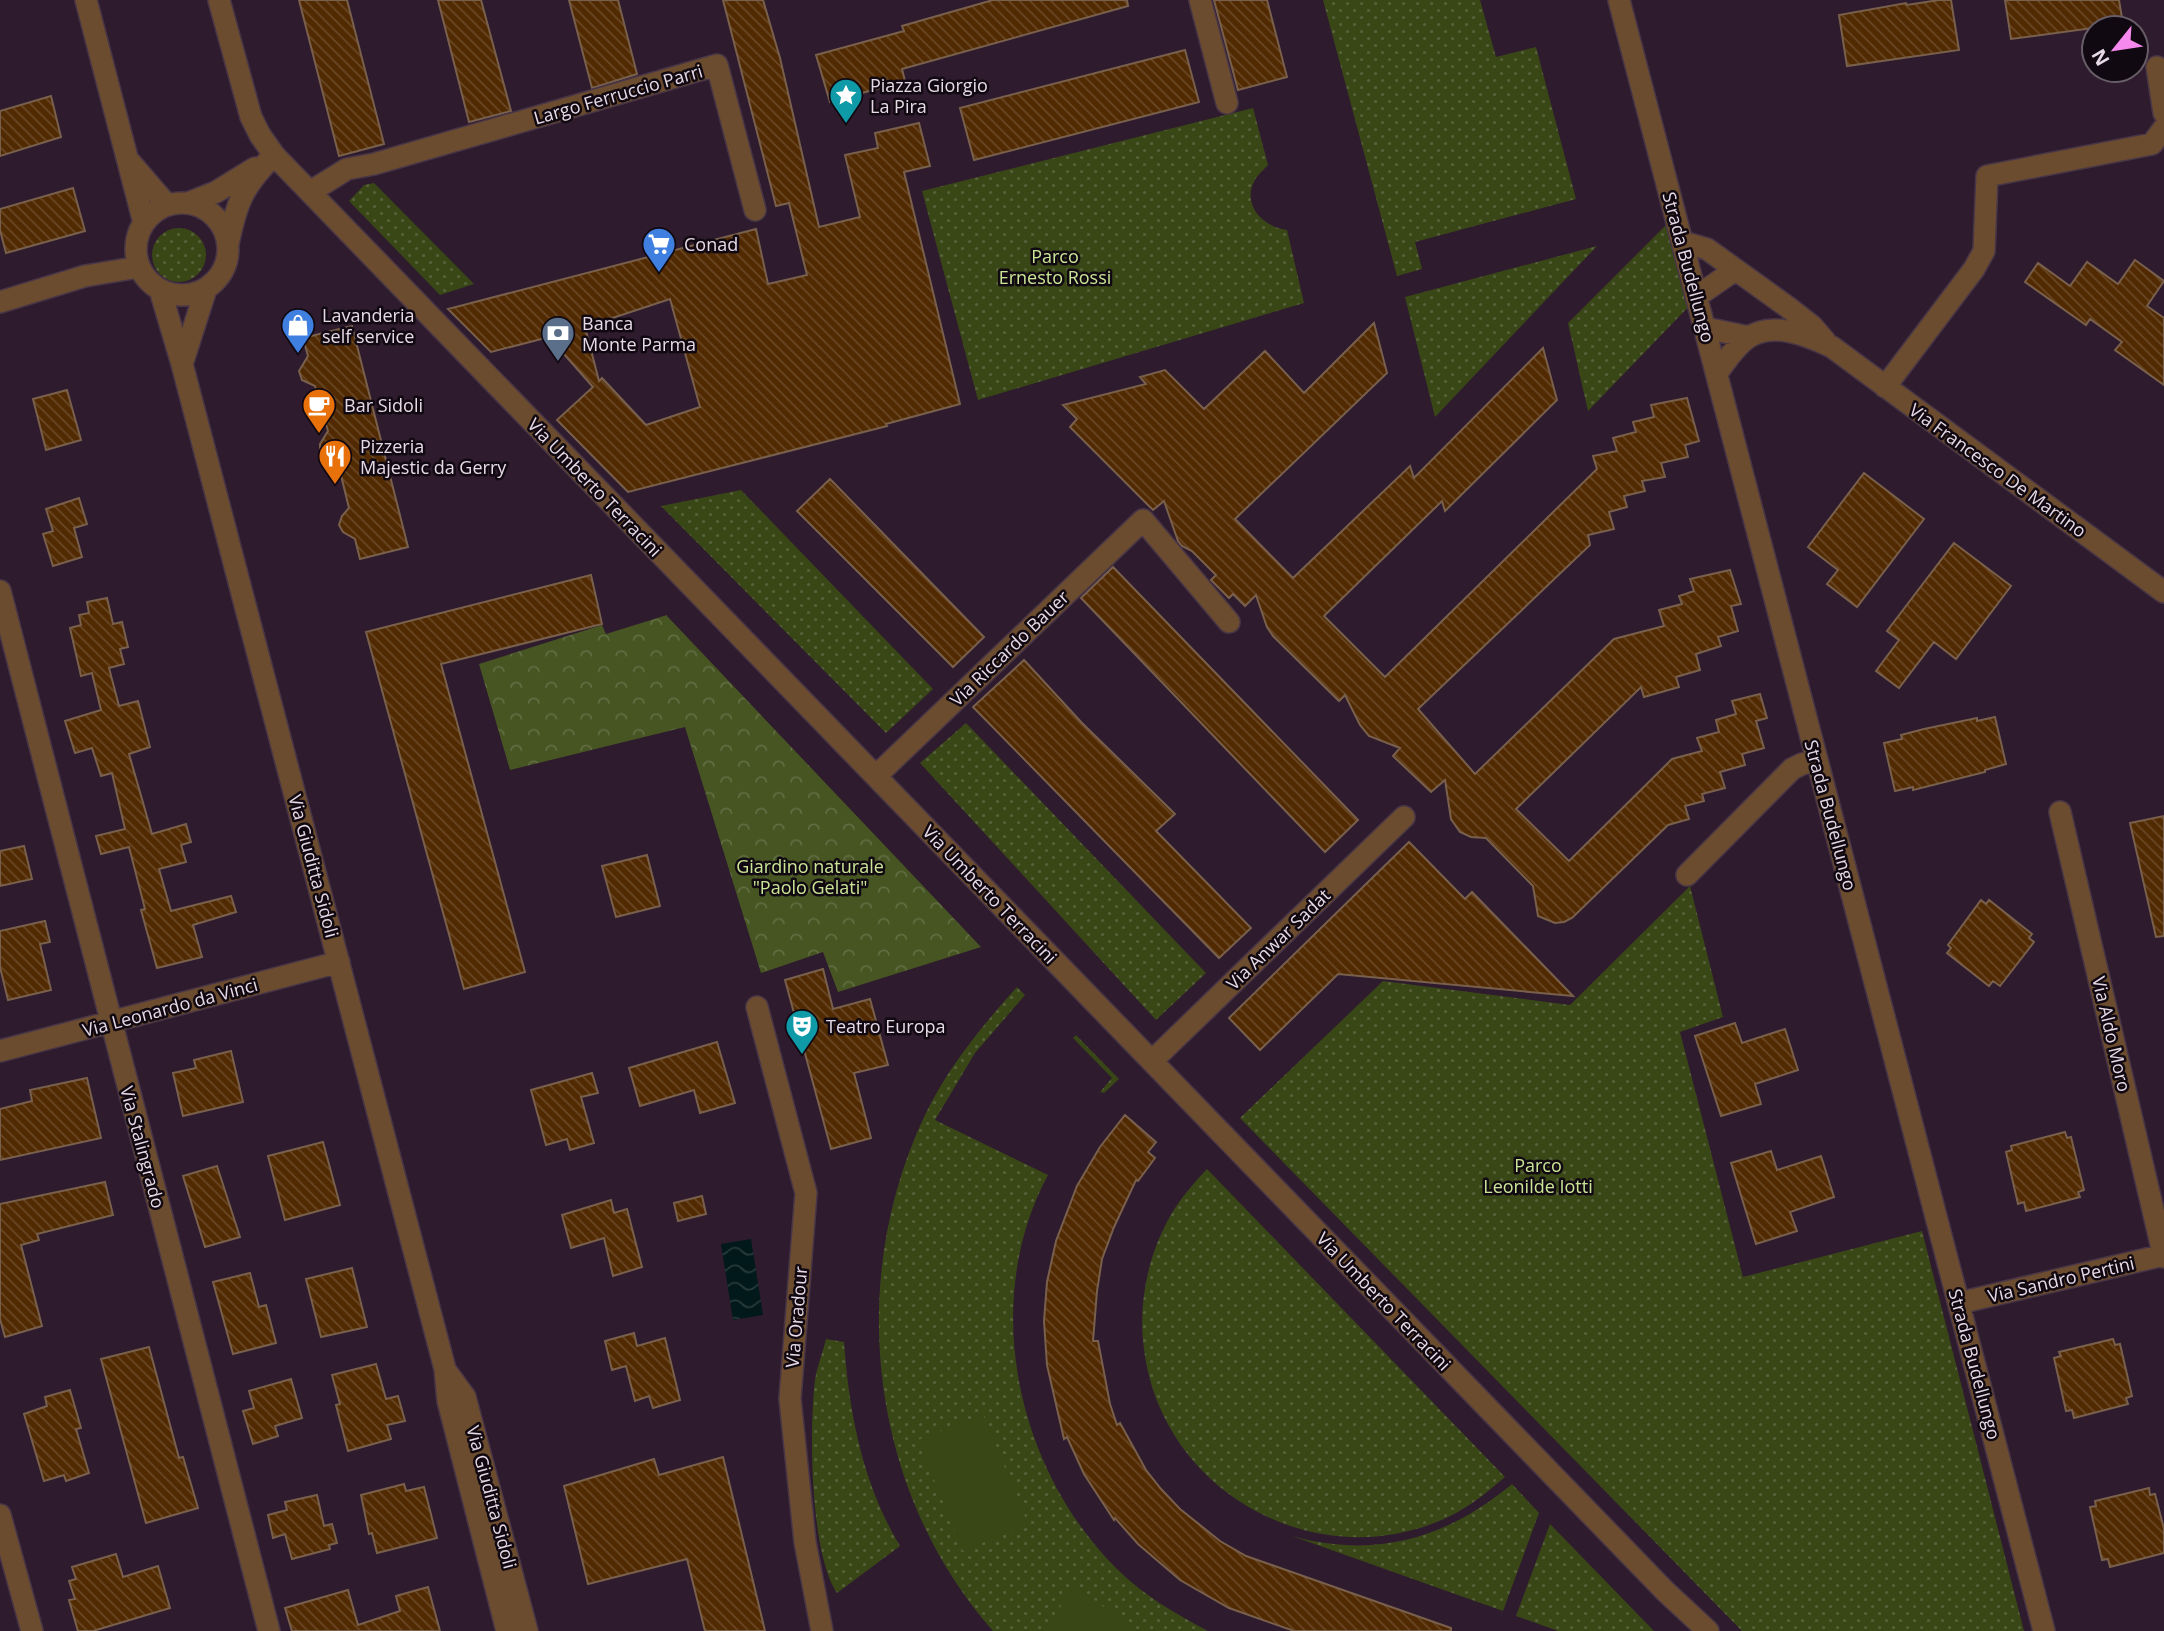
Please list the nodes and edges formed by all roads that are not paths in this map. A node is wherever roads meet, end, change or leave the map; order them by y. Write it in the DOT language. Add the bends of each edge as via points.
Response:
graph roads {
  1 [pos="86,0"];
  2 [pos="219,0"];
  3 [pos="1200,0"];
  4 [pos="1619,0"];
  5 [pos="2157,67"];
  6 [pos="1227,103"];
  7 [pos="2164,113"];
  8 [pos="2160,138"];
  9 [pos="274,155"];
  10 [pos="127,158"];
  11 [pos="310,192"];
  12 [pos="178,204"];
  13 [pos="755,210"];
  14 [pos="144,223"];
  15 [pos="1682,242"];
  16 [pos="228,244"];
  17 [pos="139,267"];
  18 [pos="1735,270"];
  19 [pos="205,289"];
  20 [pos="160,290"];
  21 [pos="1696,297"];
  22 [pos="0,302"];
  23 [pos="1705,328"];
  24 [pos="1749,337"];
  25 [pos="1832,347"];
  26 [pos="182,364"];
  27 [pos="1717,373"];
  28 [pos="1885,387"];
  29 [pos="0,591"];
  30 [pos="2164,592"];
  31 [pos="1228,622"];
  32 [pos="10,666"];
  33 [pos="1817,760"];
  34 [pos="876,776"];
  35 [pos="2060,813"];
  36 [pos="1404,817"];
  37 [pos="1687,875"];
  38 [pos="339,962"];
  39 [pos="757,1007"];
  40 [pos="110,1023"];
  41 [pos="0,1051"];
  42 [pos="1152,1061"];
  43 [pos="2164,1255"];
  44 [pos="1959,1303"];
  45 [pos="445,1369"];
  46 [pos="0,1515"];
  47 [pos="32,1631"];
  48 [pos="269,1631"];
  49 [pos="508,1631"];
  50 [pos="527,1631"];
  51 [pos="822,1631"];
  52 [pos="1707,1631"];
  53 [pos="2044,1631"];
  1 -- 10 [label="street"];
  2 -- 9 [label="street" via="251,117"];
  3 -- 6 [label="street"];
  4 -- 15 [label="street, Strada Budellungo"];
  5 -- 7 [label="street"];
  8 -- 28 [label="street" via="1987,176 1983,251"];
  9 -- 11 [label="street, Via Umberto Terracini"];
  9 -- 12 [label="street" via="216,192"];
  9 -- 16 [label="street" via="241,196"];
  10 -- 12 [label="street"];
  10 -- 14 [label="street"];
  11 -- 13 [label="street, Largo Ferruccio Parri" via="348,169 717,65"];
  11 -- 34 [label="street, Via Umberto Terracini"];
  12 -- 14 [label="street" via="154,212"];
  12 -- 16 [label="street" via="210,213 219,221"];
  14 -- 17 [label="street" via="137,237"];
  15 -- 18 [label="street, Via Francesco De Martino" via="1707,249"];
  15 -- 21 [label="street, Strada Budellungo"];
  16 -- 19 [label="street" via="224,270"];
  17 -- 20 [label="street, Via Giuditta Sidoli"];
  17 -- 22 [label="street" via="85,276"];
  18 -- 21 [label="street"];
  18 -- 25 [label="street, Via Francesco De Martino" via="1812,326"];
  19 -- 20 [label="street" via="183,295"];
  19 -- 26 [label="street"];
  20 -- 26 [label="street, Via Giuditta Sidoli"];
  21 -- 23 [label="street, Strada Budellungo"];
  23 -- 24 [label="street, Via Francesco De Martino"];
  23 -- 27 [label="street, Strada Budellungo"];
  24 -- 25 [label="street, Via Francesco De Martino" via="1786,331"];
  24 -- 27 [label="street"];
  25 -- 28 [label="street, Via Francesco De Martino"];
  26 -- 38 [label="street, Via Giuditta Sidoli"];
  27 -- 33 [label="street, Strada Budellungo"];
  28 -- 30 [label="street, Via Francesco De Martino"];
  29 -- 32 [label="street, Via Stalingrado"];
  31 -- 34 [label="street, Via Riccardo Bauer" via="1143,520"];
  32 -- 40 [label="street, Via Stalingrado"];
  33 -- 37 [label="street" via="1792,769"];
  33 -- 44 [label="street, Strada Budellungo"];
  34 -- 42 [label="street, Via Umberto Terracini"];
  35 -- 43 [label="street, Via Aldo Moro"];
  36 -- 42 [label="street, Via Anwar Sadat"];
  38 -- 40 [label="street, Via Leonardo da Vinci"];
  38 -- 45 [label="street, Via Giuditta Sidoli"];
  39 -- 51 [label="street, Via Oradour" via="806,1193 790,1399 805,1542"];
  40 -- 41 [label="street, Via Leonardo da Vinci"];
  40 -- 48 [label="street, Via Stalingrado"];
  42 -- 52 [label="street, Via Umberto Terracini"];
  43 -- 44 [label="street, Via Sandro Pertini"];
  44 -- 53 [label="street, Strada Budellungo"];
  45 -- 49 [label="street, Via Giuditta Sidoli" via="448,1401"];
  45 -- 50 [label="street, Via Giuditta Sidoli" via="465,1396"];
  46 -- 47 [label="street"];
}
